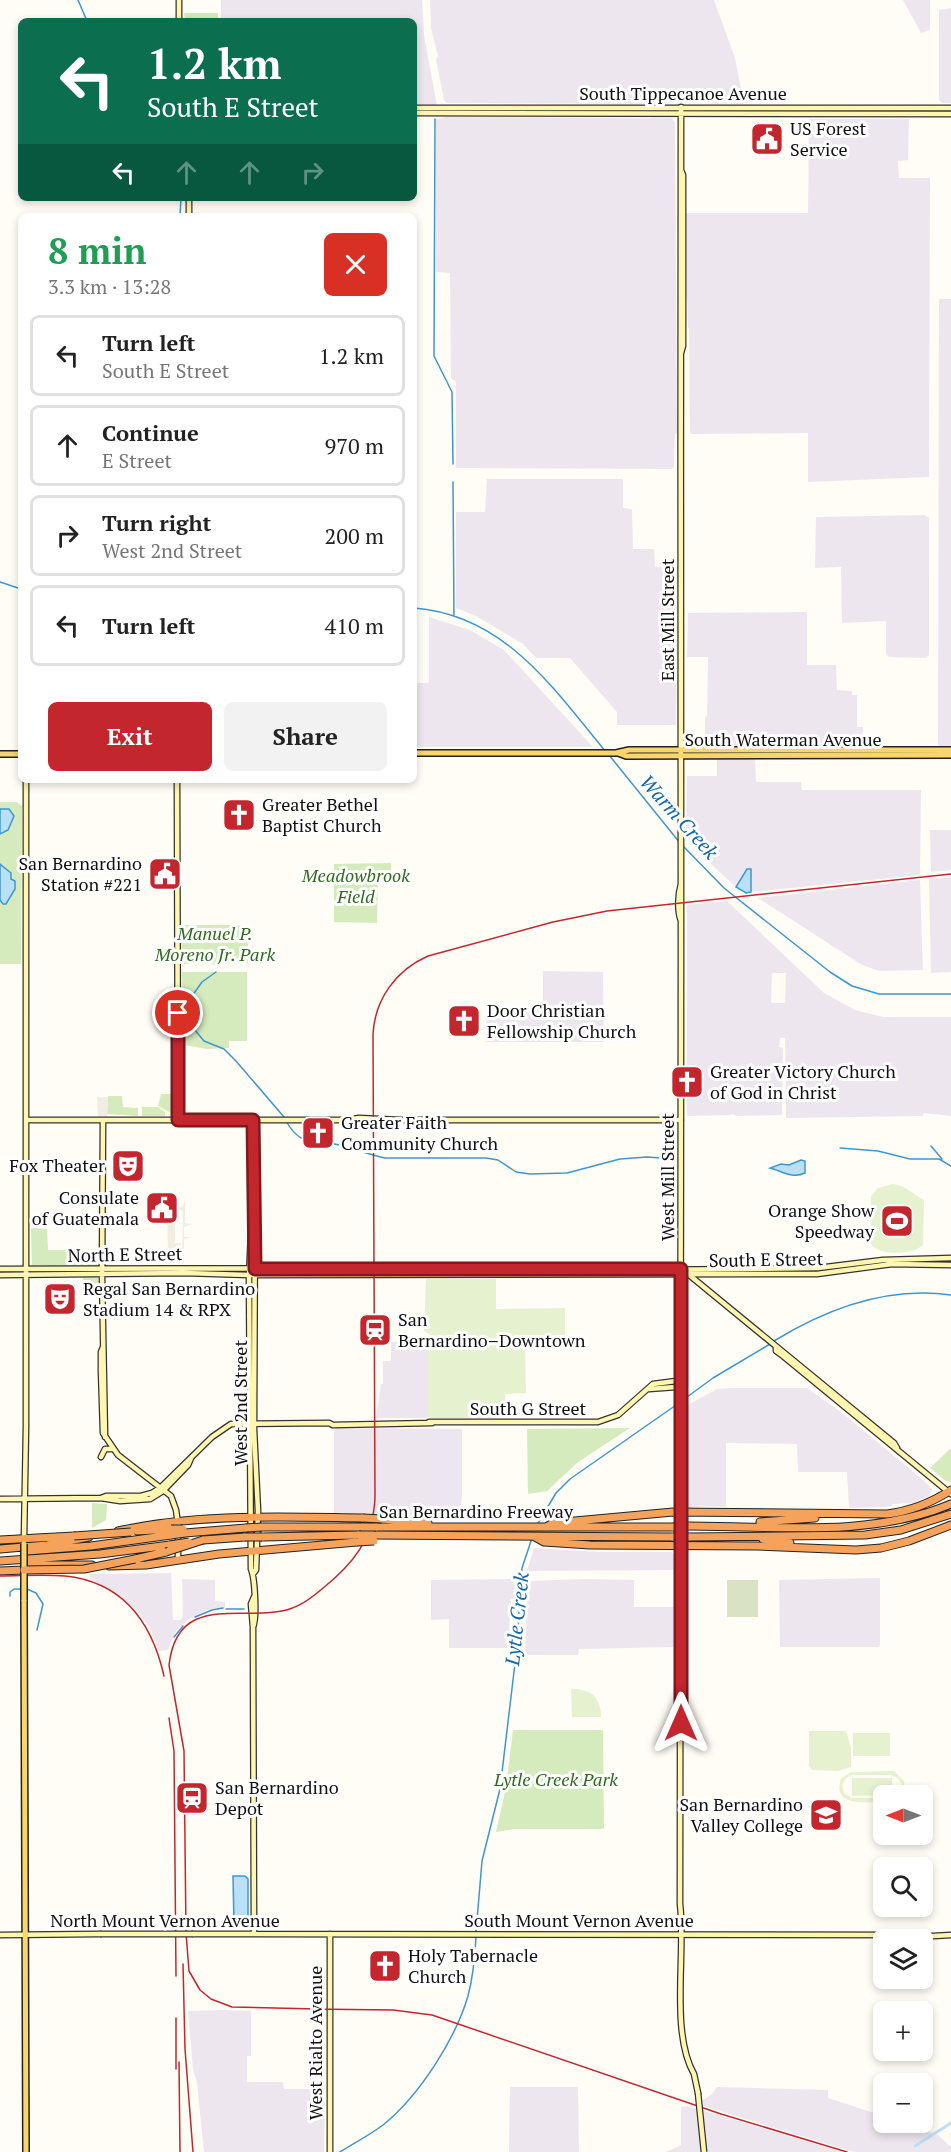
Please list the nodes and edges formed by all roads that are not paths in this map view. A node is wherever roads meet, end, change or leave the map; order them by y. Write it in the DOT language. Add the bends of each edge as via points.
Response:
graph roads {
  1 [pos="179,0"];
  2 [pos="179,18"];
  3 [pos="681,107"];
  4 [pos="802,107"];
  5 [pos="417,108"];
  6 [pos="951,108"];
  7 [pos="417,113"];
  8 [pos="681,114"];
  9 [pos="802,114"];
  10 [pos="951,114"];
  11 [pos="654,750"];
  12 [pos="881,750"];
  13 [pos="951,750"];
  14 [pos="417,753"];
  15 [pos="616,753"];
  16 [pos="681,753"];
  17 [pos="0,754"];
  18 [pos="18,754"];
  19 [pos="861,755"];
  20 [pos="951,755"];
  21 [pos="626,756"];
  22 [pos="26,783"];
  23 [pos="177,783"];
  24 [pos="681,968"];
  25 [pos="26,1120"];
  26 [pos="103,1120"];
  27 [pos="178,1120"];
  28 [pos="253,1120"];
  29 [pos="681,1120"];
  30 [pos="252,1196"];
  31 [pos="251,1220"];
  32 [pos="255,1243"];
  33 [pos="951,1258"];
  34 [pos="951,1264"];
  35 [pos="0,1269"];
  36 [pos="329,1271"];
  37 [pos="102,1272"];
  38 [pos="252,1272"];
  39 [pos="681,1272"];
  40 [pos="28,1273"];
  41 [pos="0,1275"];
  42 [pos="689,1275"];
  43 [pos="681,1384"];
  44 [pos="252,1423"];
  45 [pos="112,1449"];
  46 [pos="101,1457"];
  47 [pos="250,1472"];
  48 [pos="255,1485"];
  49 [pos="162,1490"];
  50 [pos="950,1492"];
  51 [pos="0,1498"];
  52 [pos="26,1498"];
  53 [pos="951,1504"];
  54 [pos="681,1513"];
  55 [pos="880,1514"];
  56 [pos="951,1514"];
  57 [pos="254,1517"];
  58 [pos="178,1522"];
  59 [pos="436,1526"];
  60 [pos="743,1526"];
  61 [pos="951,1526"];
  62 [pos="546,1527"];
  63 [pos="334,1531"];
  64 [pos="187,1532"];
  65 [pos="748,1536"];
  66 [pos="358,1538"];
  67 [pos="544,1539"];
  68 [pos="0,1540"];
  69 [pos="203,1540"];
  70 [pos="24,1541"];
  71 [pos="893,1545"];
  72 [pos="681,1546"];
  73 [pos="0,1550"];
  74 [pos="254,1551"];
  75 [pos="22,1560"];
  76 [pos="178,1560"];
  77 [pos="0,1561"];
  78 [pos="24,1570"];
  79 [pos="0,1571"];
  80 [pos="254,1933"];
  81 [pos="330,1934"];
  82 [pos="0,1935"];
  83 [pos="26,1935"];
  84 [pos="681,1935"];
  85 [pos="951,1935"];
  86 [pos="330,2151"];
  87 [pos="26,2152"];
  88 [pos="705,2152"];
  1 -- 2 [label="main road"];
  3 -- 4 [label="main road, South Tippecanoe Avenue"];
  3 -- 5 [label="main road, South Tippecanoe Avenue"];
  3 -- 8 [label="main road, East Mill Street"];
  4 -- 6 [label="main road, South Tippecanoe Avenue"];
  4 -- 9 [label="main road"];
  7 -- 8 [label="main road, South Tippecanoe Avenue"];
  8 -- 9 [label="main road, South Tippecanoe Avenue"];
  8 -- 16 [label="main road, East Mill Street"];
  9 -- 10 [label="main road, South Tippecanoe Avenue"];
  11 -- 15 [label="main road, South Waterman Avenue"];
  11 -- 16 [label="main road, South Waterman Avenue"];
  11 -- 21 [label="main road"];
  12 -- 13 [label="main road, South Waterman Avenue"];
  12 -- 16 [label="main road, South Waterman Avenue"];
  12 -- 19 [label="main road"];
  14 -- 15 [label="main road, South Waterman Avenue"];
  15 -- 21 [label="main road, South Waterman Avenue"];
  16 -- 19 [label="main road, South Waterman Avenue"];
  16 -- 21 [label="main road, South Waterman Avenue"];
  16 -- 24 [label="main road, East Mill Street"];
  17 -- 18 [label="main road"];
  19 -- 20 [label="main road, South Waterman Avenue"];
  22 -- 25 [label="main road"];
  23 -- 27 [label="main road"];
  24 -- 29 [label="main road, West Mill Street"];
  25 -- 26 [label="main road"];
  25 -- 40 [label="main road"];
  26 -- 27 [label="main road"];
  26 -- 37 [label="main road"];
  27 -- 28 [label="main road"];
  28 -- 29 [label="main road"];
  28 -- 30 [label="main road, West 2nd Street"];
  29 -- 39 [label="main road, West Mill Street"];
  30 -- 31 [label="main road, West 2nd Street"];
  30 -- 32 [label="main road, West 2nd Street"];
  31 -- 32 [label="main road"];
  31 -- 38 [label="main road, West 2nd Street"];
  32 -- 38 [label="main road, West 2nd Street"];
  33 -- 39 [label="main road, South E Street" via="883,1260 818,1268"];
  34 -- 42 [label="main road, South E Street" via="883,1264 817,1274"];
  35 -- 40 [label="main road, North E Street"];
  36 -- 38 [label="main road, North E Street"];
  36 -- 39 [label="main road, South E Street"];
  37 -- 38 [label="main road, North E Street" via="171,1268"];
  37 -- 40 [label="main road, North E Street"];
  37 -- 45 [label="main road" via="104,1423 105,1437"];
  38 -- 44 [label="main road, West 2nd Street"];
  39 -- 42 [label="main road"];
  39 -- 43 [label="main road, West Mill Street"];
  40 -- 41 [label="main road, North E Street"];
  40 -- 52 [label="main road"];
  42 -- 50 [label="main road"];
  43 -- 44 [label="main road, South G Street" via="653,1384 618,1415 598,1422"];
  43 -- 54 [label="main road, West Mill Street"];
  44 -- 47 [label="main road, West 2nd Street"];
  44 -- 48 [label="main road, West 2nd Street"];
  44 -- 49 [label="main road, South G Street" via="225,1427 186,1461"];
  45 -- 46 [label="main road" via="105,1449"];
  45 -- 49 [label="main road"];
  47 -- 48 [label="main road"];
  47 -- 57 [label="main road, West 2nd Street"];
  48 -- 57 [label="main road, West 2nd Street"];
  49 -- 52 [label="main road" via="141,1496"];
  49 -- 58 [label="main road" via="172,1501"];
  50 -- 55 [label="highway" via="916,1508"];
  51 -- 52 [label="main road"];
  52 -- 70 [label="main road"];
  53 -- 60 [label="highway, San Bernardino Freeway" via="914,1517 865,1526"];
  54 -- 55 [label="highway"];
  54 -- 62 [label="highway" via="628,1515"];
  54 -- 72 [label="main road, West Mill Street"];
  55 -- 60 [label="highway"];
  56 -- 65 [label="highway, San Bernardino Freeway" via="901,1530 865,1535"];
  57 -- 58 [label="highway"];
  57 -- 59 [label="highway, bridge" via="363,1518"];
  57 -- 74 [label="main road, West 2nd Street"];
  58 -- 73 [label="highway"];
  58 -- 76 [label="main road"];
  59 -- 62 [label="highway, San Bernardino Freeway"];
  59 -- 63 [label="highway, San Bernardino Freeway, bridge"];
  60 -- 62 [label="highway, San Bernardino Freeway, bridge"];
  61 -- 71 [label="highway"];
  63 -- 64 [label="highway, San Bernardino Freeway, bridge" via="321,1527 262,1527"];
  63 -- 66 [label="highway, San Bernardino Freeway"];
  63 -- 69 [label="highway, San Bernardino Freeway, bridge" via="321,1535"];
  64 -- 70 [label="highway, bridge"];
  64 -- 73 [label="highway, San Bernardino Freeway, bridge" via="92,1546"];
  65 -- 67 [label="highway, San Bernardino Freeway, bridge"];
  65 -- 71 [label="highway" via="840,1547"];
  66 -- 67 [label="highway, San Bernardino Freeway, bridge"];
  66 -- 74 [label="highway" via="334,1545"];
  67 -- 72 [label="highway" via="590,1545"];
  68 -- 70 [label="highway"];
  69 -- 75 [label="highway, San Bernardino Freeway, bridge"];
  69 -- 78 [label="highway, bridge" via="84,1569"];
  70 -- 78 [label="main road, bridge"];
  71 -- 72 [label="highway" via="855,1550"];
  72 -- 84 [label="main road, West Mill Street"];
  74 -- 76 [label="highway"];
  74 -- 80 [label="main road, West 2nd Street" via="250,1569 254,1597"];
  75 -- 76 [label="highway" via="35,1566 126,1566"];
  75 -- 77 [label="highway, San Bernardino Freeway"];
  78 -- 79 [label="highway"];
  78 -- 83 [label="main road, bridge"];
  80 -- 81 [label="main road, North Mount Vernon Avenue"];
  80 -- 83 [label="main road, North Mount Vernon Avenue, bridge"];
  81 -- 84 [label="main road, South Mount Vernon Avenue"];
  81 -- 86 [label="main road, West Rialto Avenue"];
  82 -- 83 [label="main road, North Mount Vernon Avenue"];
  83 -- 87 [label="main road"];
  84 -- 85 [label="main road, South Mount Vernon Avenue"];
  84 -- 88 [label="main road, West Mill Street, bridge" via="681,2019 698,2093"];
}
